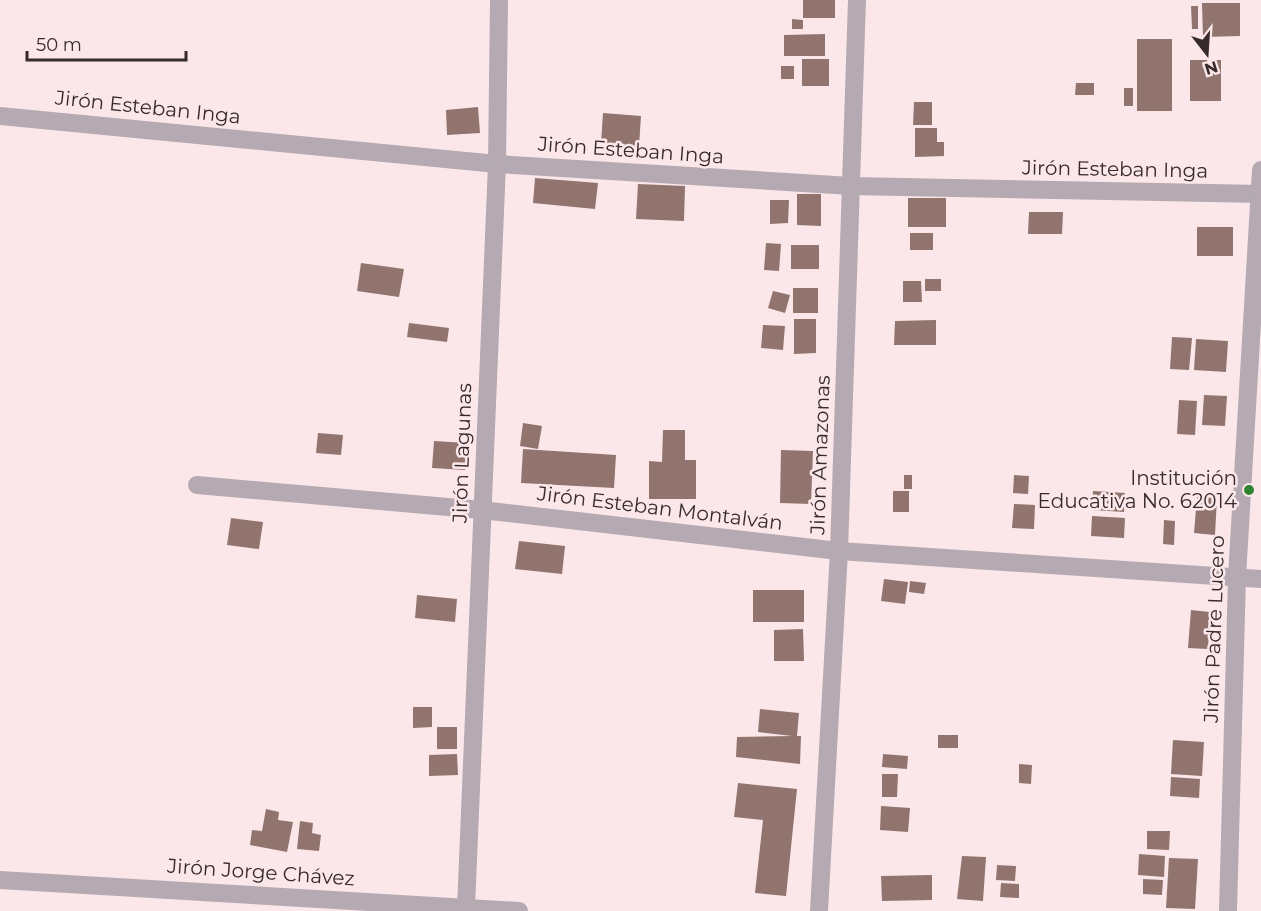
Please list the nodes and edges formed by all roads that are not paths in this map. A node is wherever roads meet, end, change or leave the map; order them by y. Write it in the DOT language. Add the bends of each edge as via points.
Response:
graph roads {
  1 [pos="499,0"];
  2 [pos="857,0"];
  3 [pos="0,116"];
  4 [pos="497,164"];
  5 [pos="1261,170"];
  6 [pos="851,186"];
  7 [pos="1260,194"];
  8 [pos="197,485"];
  9 [pos="482,510"];
  10 [pos="839,551"];
  11 [pos="1237,578"];
  12 [pos="1261,579"];
  13 [pos="0,880"];
  14 [pos="466,908"];
  15 [pos="519,911"];
  16 [pos="819,911"];
  17 [pos="1228,911"];
  1 -- 4 [label="street, Jirón Lagunas"];
  2 -- 6 [label="street, Jirón Amazonas"];
  3 -- 4 [label="street, Jirón Esteban Inga"];
  4 -- 6 [label="street, Jirón Esteban Inga"];
  4 -- 9 [label="street, Jirón Lagunas"];
  5 -- 7 [label="street, Jirón Padre Lucero"];
  6 -- 7 [label="street, Jirón Esteban Inga"];
  6 -- 10 [label="street, Jirón Amazonas"];
  7 -- 11 [label="street, Jirón Padre Lucero"];
  8 -- 9 [label="street, Jirón Esteban Montalván"];
  9 -- 10 [label="street, Jirón Esteban Montalván"];
  9 -- 14 [label="street, Jirón Lagunas"];
  10 -- 11 [label="street, Jirón Esteban Montalván"];
  10 -- 16 [label="street, Jirón Amazonas"];
  11 -- 12 [label="street, Jirón Esteban Montalván"];
  11 -- 17 [label="street, Jirón Padre Lucero"];
  13 -- 14 [label="street, Jirón Jorge Chávez"];
  14 -- 15 [label="street, Jirón Jorge Chávez"];
}
